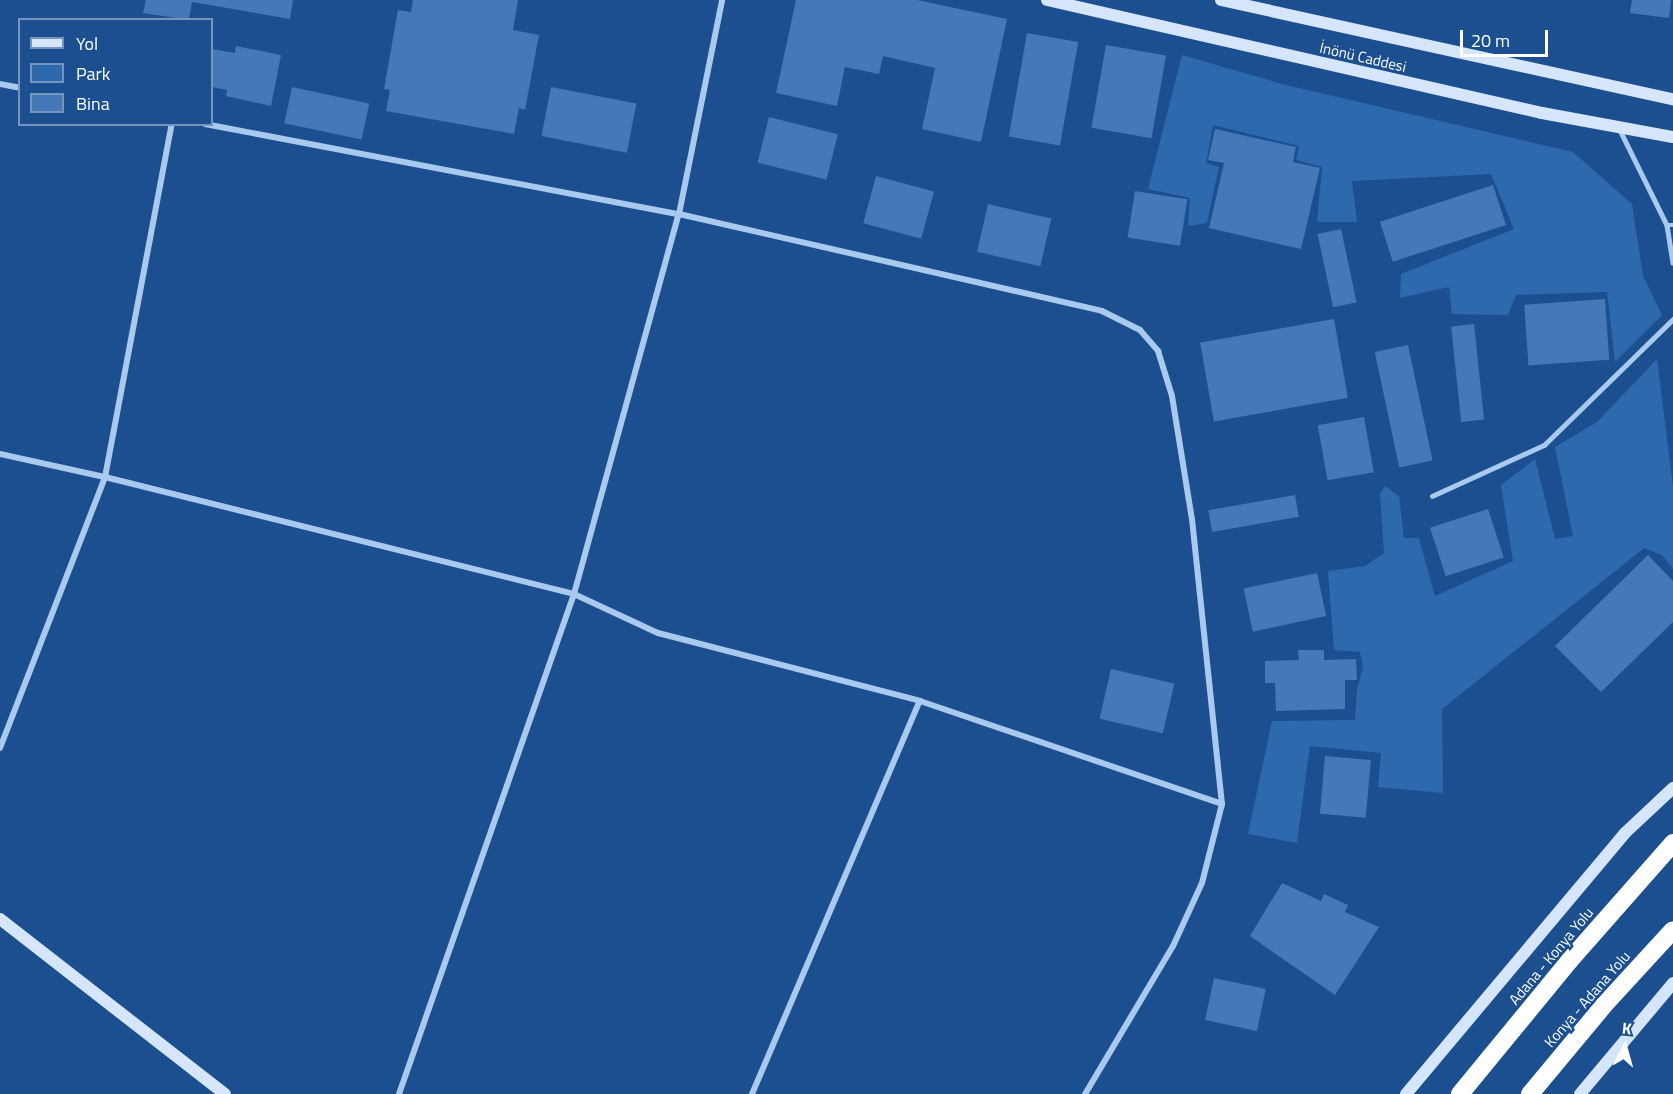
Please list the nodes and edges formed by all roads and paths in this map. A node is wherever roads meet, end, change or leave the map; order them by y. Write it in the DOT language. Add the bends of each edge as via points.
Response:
graph roads {
  1 [pos="722,0"];
  2 [pos="1047,0"];
  3 [pos="1221,0"];
  4 [pos="0,84"];
  5 [pos="18,88"];
  6 [pos="1673,99"];
  7 [pos="172,126"];
  8 [pos="213,126"];
  9 [pos="1619,128"];
  10 [pos="1673,137"];
  11 [pos="679,214"];
  12 [pos="1670,225"];
  13 [pos="1673,263"];
  14 [pos="1673,319"];
  15 [pos="0,454"];
  16 [pos="105,477"];
  17 [pos="1432,496"];
  18 [pos="574,594"];
  19 [pos="920,701"];
  20 [pos="0,748"];
  21 [pos="1673,788"];
  22 [pos="1222,804"];
  23 [pos="1673,843"];
  24 [pos="0,919"];
  25 [pos="1673,930"];
  26 [pos="1673,983"];
  27 [pos="225,1094"];
  28 [pos="399,1094"];
  29 [pos="752,1094"];
  30 [pos="1085,1094"];
  31 [pos="1406,1094"];
  32 [pos="1460,1094"];
  33 [pos="1530,1094"];
  34 [pos="1580,1094"];
  1 -- 11 [label="street"];
  2 -- 9 [label="main road, İnönü Caddesi"];
  3 -- 6 [label="main road, İnönü Caddesi"];
  4 -- 5 [label="street"];
  7 -- 16 [label="street"];
  8 -- 11 [label="street"];
  9 -- 10 [label="main road, İnönü Caddesi"];
  9 -- 12 [label="lane"];
  11 -- 18 [label="street"];
  11 -- 22 [label="street" via="1102,311 1140,330 1158,351 1173,407 1192,519"];
  12 -- 13 [label="lane"];
  14 -- 17 [label="lane" via="1544,445"];
  15 -- 16 [label="street"];
  16 -- 18 [label="street"];
  16 -- 20 [label="street"];
  18 -- 19 [label="street" via="658,633"];
  18 -- 28 [label="street"];
  19 -- 22 [label="street"];
  19 -- 29 [label="street"];
  21 -- 31 [label="main road" via="1625,833"];
  22 -- 30 [label="street" via="1202,883 1173,946"];
  23 -- 32 [label="highway, Adana - Konya Yolu"];
  24 -- 27 [label="main road"];
  25 -- 33 [label="highway, Konya - Adana Yolu"];
  26 -- 34 [label="main road"];
}
